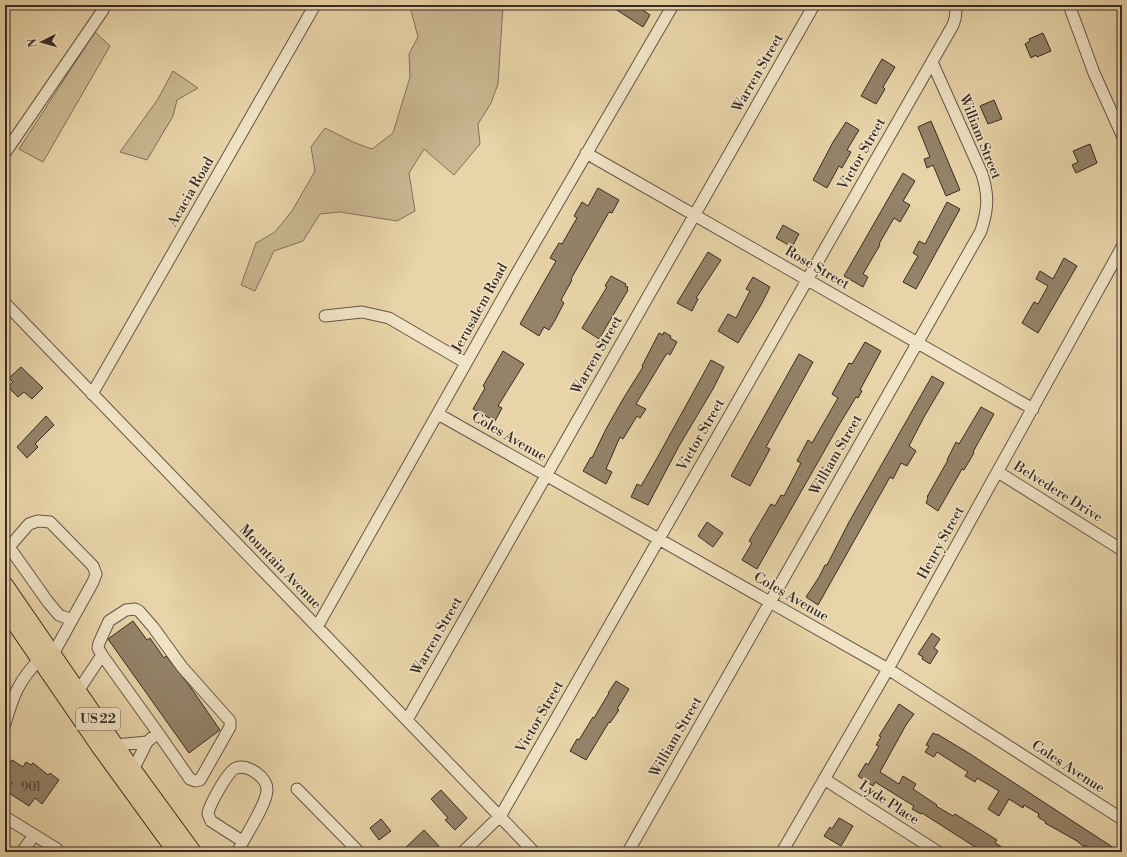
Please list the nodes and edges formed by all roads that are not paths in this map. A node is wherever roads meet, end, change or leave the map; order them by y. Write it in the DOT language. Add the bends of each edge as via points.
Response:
graph roads {
  1 [pos="315,5"];
  2 [pos="673,5"];
  3 [pos="814,5"];
  4 [pos="955,5"];
  5 [pos="1069,5"];
  6 [pos="103,10"];
  7 [pos="932,62"];
  8 [pos="1122,135"];
  9 [pos="5,153"];
  10 [pos="586,153"];
  11 [pos="694,215"];
  12 [pos="1122,247"];
  13 [pos="808,280"];
  14 [pos="5,303"];
  15 [pos="325,316"];
  16 [pos="918,343"];
  17 [pos="466,363"];
  18 [pos="92,394"];
  19 [pos="1033,409"];
  20 [pos="438,414"];
  21 [pos="998,472"];
  22 [pos="546,475"];
  23 [pos="659,539"];
  24 [pos="7,547"];
  25 [pos="1122,550"];
  26 [pos="5,584"];
  27 [pos="770,602"];
  28 [pos="5,609"];
  29 [pos="72,620"];
  30 [pos="317,627"];
  31 [pos="102,655"];
  32 [pos="46,657"];
  33 [pos="888,669"];
  34 [pos="78,691"];
  35 [pos="407,720"];
  36 [pos="5,724"];
  37 [pos="158,733"];
  38 [pos="147,742"];
  39 [pos="115,745"];
  40 [pos="133,770"];
  41 [pos="824,779"];
  42 [pos="297,789"];
  43 [pos="500,816"];
  44 [pos="5,817"];
  45 [pos="1122,819"];
  46 [pos="34,834"];
  47 [pos="238,850"];
  48 [pos="22,852"];
  49 [pos="55,852"];
  50 [pos="176,852"];
  51 [pos="194,852"];
  52 [pos="359,852"];
  53 [pos="463,852"];
  54 [pos="534,852"];
  55 [pos="628,852"];
  56 [pos="782,852"];
  57 [pos="938,852"];
  1 -- 18 [label="street, Acacia Road"];
  2 -- 10 [label="street, Jerusalem Road"];
  3 -- 11 [label="street, Warren Street"];
  4 -- 7 [label="street, Victor Street" via="956,18"];
  5 -- 8 [label="street" via="1094,73"];
  6 -- 9 [label="street"];
  7 -- 13 [label="street, Victor Street"];
  7 -- 16 [label="street, William Street" via="982,174 988,203 981,231"];
  10 -- 11 [label="street, Rose Street"];
  10 -- 17 [label="street, Jerusalem Road"];
  11 -- 13 [label="street, Rose Street"];
  11 -- 22 [label="street, Warren Street"];
  12 -- 19 [label="street, Henry Street"];
  13 -- 16 [label="street, Rose Street"];
  13 -- 23 [label="street, Victor Street"];
  14 -- 18 [label="street, Mountain Avenue"];
  15 -- 17 [label="street" via="362,312 389,318"];
  16 -- 19 [label="street, Rose Street"];
  16 -- 27 [label="street, William Street"];
  17 -- 20 [label="street, Jerusalem Road"];
  18 -- 30 [label="street, Mountain Avenue"];
  19 -- 21 [label="street, Henry Street"];
  20 -- 22 [label="street, Coles Avenue"];
  20 -- 30 [label="street, Jerusalem Road"];
  21 -- 25 [label="street, Belvedere Drive"];
  21 -- 33 [label="street, Henry Street"];
  22 -- 23 [label="street, Coles Avenue"];
  22 -- 35 [label="street, Warren Street"];
  23 -- 27 [label="street, Coles Avenue"];
  23 -- 43 [label="street, Victor Street"];
  24 -- 29 [label="street" via="55,611"];
  24 -- 29 [label="street" via="29,524 38,521 50,522 93,566 96,574"];
  26 -- 32 [label="highway, US 22"];
  27 -- 33 [label="street, Coles Avenue"];
  27 -- 55 [label="street, William Street"];
  28 -- 32 [label="highway, US 22"];
  29 -- 32 [label="street"];
  30 -- 35 [label="street, Mountain Avenue"];
  31 -- 34 [label="street"];
  31 -- 37 [label="street"];
  31 -- 37 [label="street" via="98,643 109,621 126,610 139,611 154,627 182,667 231,723 202,778 195,781 190,779"];
  32 -- 34 [label="highway, US 22"];
  32 -- 36 [label="street" via="26,673 21,681"];
  32 -- 50 [label="highway, US 22" via="99,746"];
  33 -- 41 [label="street, Henry Street"];
  33 -- 45 [label="street, Coles Avenue"];
  34 -- 39 [label="highway, US 22"];
  35 -- 43 [label="street, Mountain Avenue"];
  37 -- 38 [label="street"];
  38 -- 39 [label="street"];
  38 -- 40 [label="street"];
  39 -- 40 [label="highway, US 22"];
  40 -- 51 [label="highway, US 22"];
  41 -- 56 [label="street, Henry Street"];
  41 -- 57 [label="street, Lyde Place"];
  42 -- 52 [label="street"];
  43 -- 53 [label="street, Victor Street"];
  43 -- 54 [label="street, Mountain Avenue"];
  44 -- 46 [label="street"];
  46 -- 48 [label="street"];
  46 -- 49 [label="street" via="57,849"];
  47 -- 47 [label="street" via="265,800 267,789 263,779 245,768 236,768 230,772 208,814 211,821"];
}
